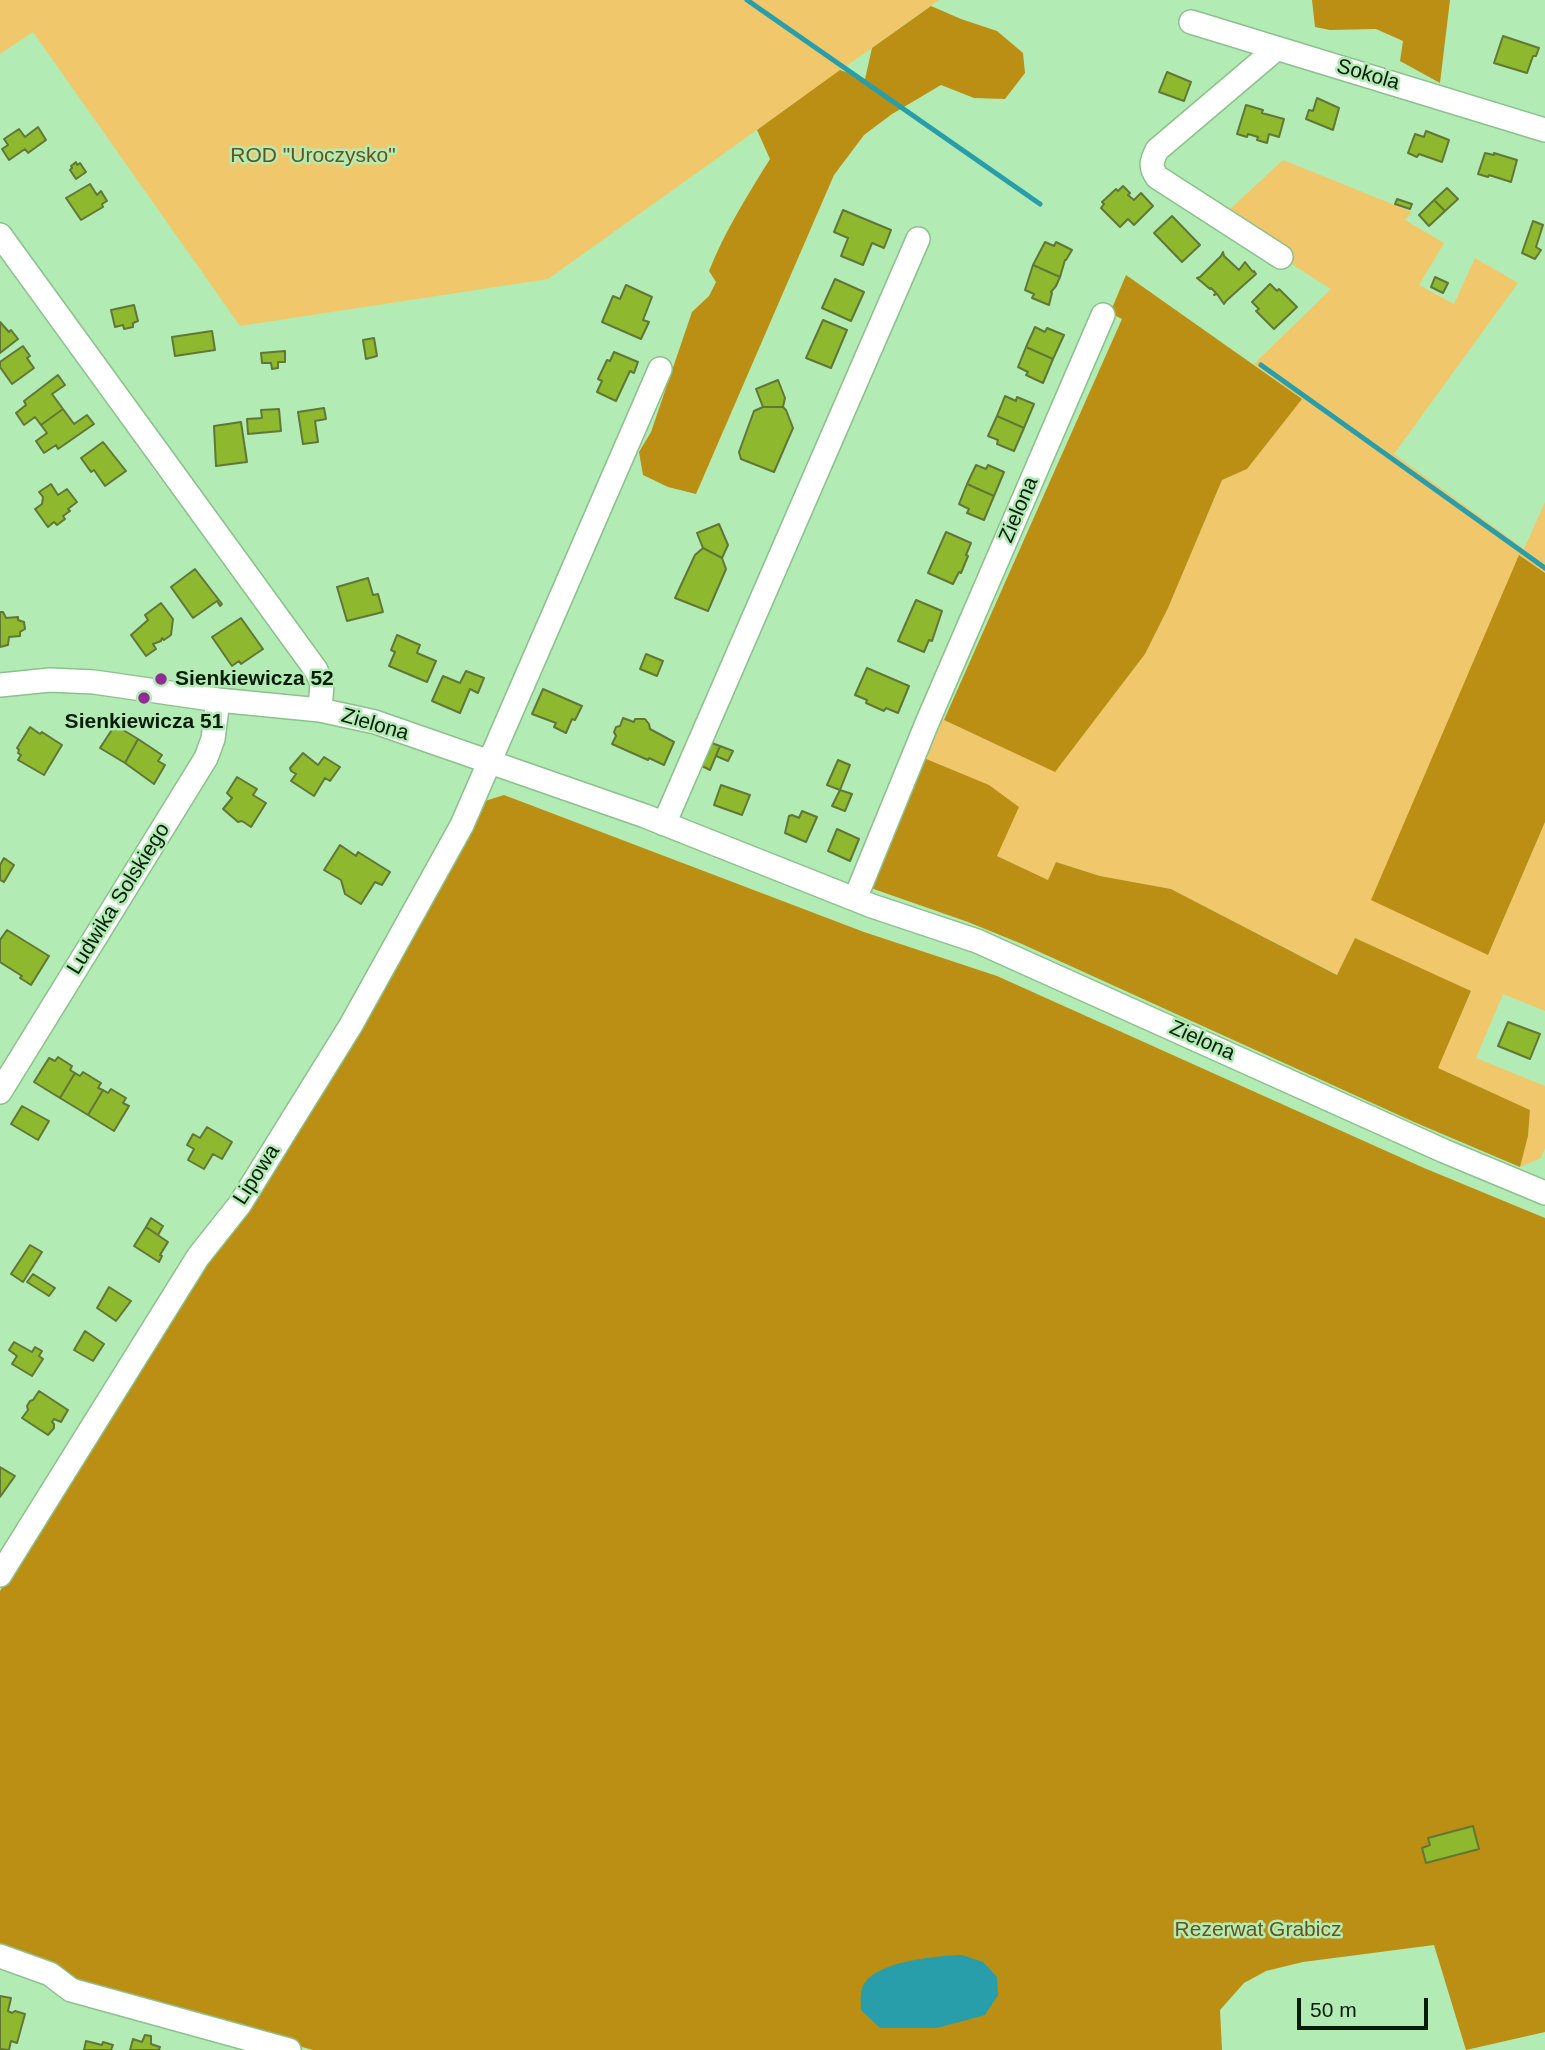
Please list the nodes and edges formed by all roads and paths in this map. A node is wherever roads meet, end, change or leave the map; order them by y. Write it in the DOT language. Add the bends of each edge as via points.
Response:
graph roads {
  1 [pos="1191,22"];
  2 [pos="1276,48"];
  3 [pos="1545,130"];
  4 [pos="0,235"];
  5 [pos="918,239"];
  6 [pos="1281,257"];
  7 [pos="1104,314"];
  8 [pos="660,369"];
  9 [pos="0,685"];
  10 [pos="218,700"];
  11 [pos="320,710"];
  12 [pos="491,762"];
  13 [pos="664,824"];
  14 [pos="855,899"];
  15 [pos="0,1092"];
  16 [pos="1545,1192"];
  17 [pos="0,1575"];
  18 [pos="0,1956"];
  19 [pos="289,2050"];
  1 -- 2 [label="street, Sokola"];
  2 -- 3 [label="street, Sokola"];
  2 -- 6 [label="street" via="1157,150 1152,169 1157,177"];
  4 -- 11 [label="street, Zielona" via="316,670 322,684"];
  5 -- 13 [label="street"];
  7 -- 14 [label="street, Zielona"];
  8 -- 12 [label="street, Lipowa"];
  9 -- 10 [label="street" via="70,680"];
  10 -- 11 [label="street"];
  10 -- 15 [label="street, Ludwika Solskiego" via="206,758"];
  11 -- 12 [label="street, Zielona" via="375,722"];
  12 -- 13 [label="street, Zielona"];
  12 -- 17 [label="street, Lipowa" via="463,825 351,1025 240,1203 198,1257"];
  13 -- 14 [label="street, Zielona"];
  14 -- 16 [label="street, Zielona" via="978,941"];
  18 -- 19 [label="street" via="50,1973 71,1990"];
}
